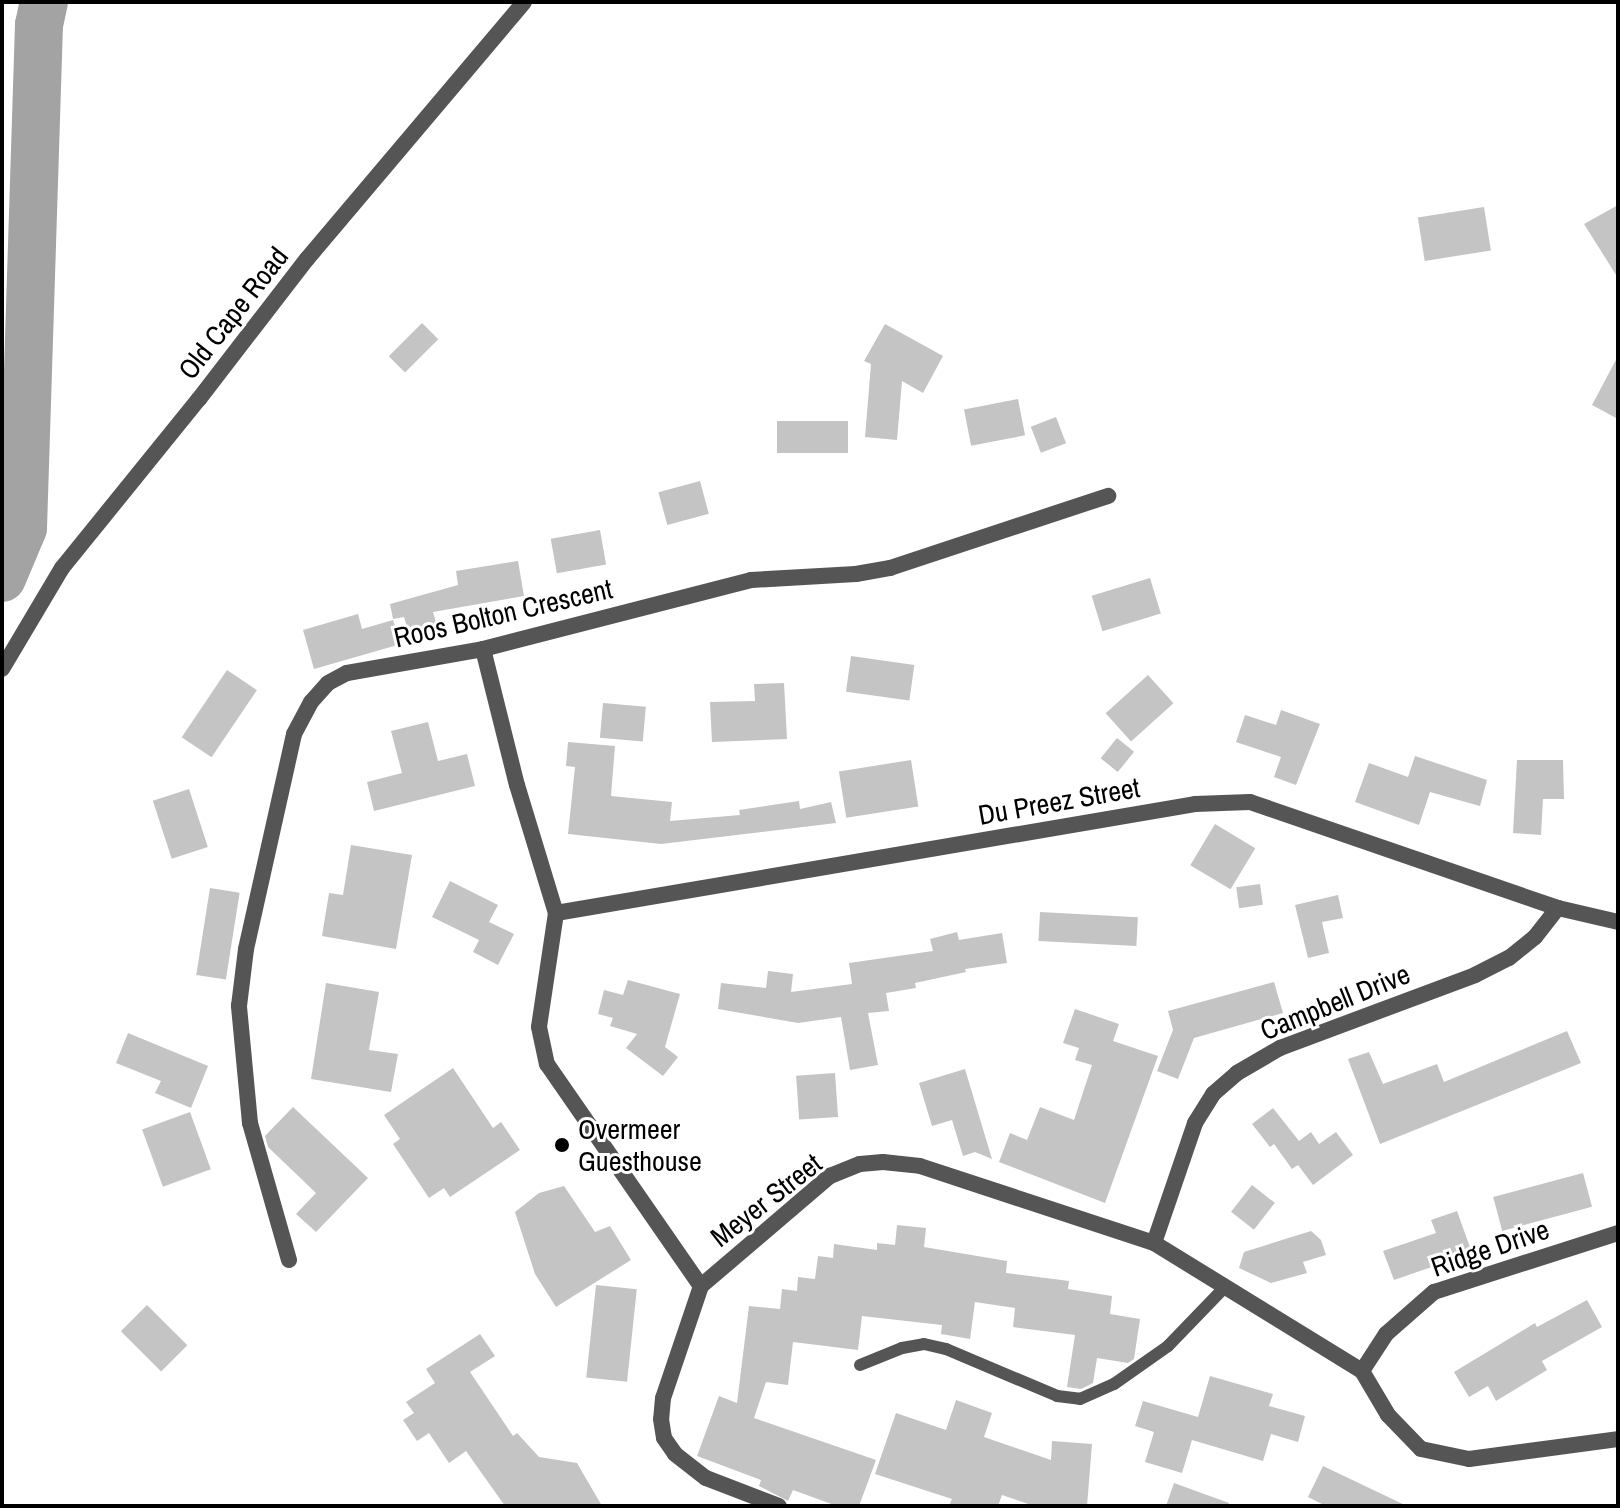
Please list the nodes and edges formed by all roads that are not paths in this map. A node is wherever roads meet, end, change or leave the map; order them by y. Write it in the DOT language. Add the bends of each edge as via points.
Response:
graph roads {
  1 [pos="524,2"];
  2 [pos="1108,496"];
  3 [pos="483,649"];
  4 [pos="2,669"];
  5 [pos="1558,908"];
  6 [pos="556,913"];
  7 [pos="1618,922"];
  8 [pos="1618,1233"];
  9 [pos="1154,1243"];
  10 [pos="289,1260"];
  11 [pos="701,1286"];
  12 [pos="1225,1287"];
  13 [pos="860,1365"];
  14 [pos="1362,1371"];
  15 [pos="1618,1439"];
  16 [pos="779,1506"];
  1 -- 4 [label="street, Old Cape Road" via="307,259 62,568"];
  2 -- 3 [label="street, Roos Bolton Crescent" via="890,568 751,580"];
  3 -- 6 [label="street, Meyer Street"];
  3 -- 10 [label="street, Roos Bolton Crescent" via="347,673 328,683 311,702 294,734 246,949 239,1006 245,1096"];
  5 -- 6 [label="street, Du Preez Street" via="1250,802 1195,804"];
  5 -- 7 [label="street"];
  5 -- 9 [label="street, Campbell Drive" via="1535,937 1497,964 1280,1048 1237,1073 1213,1094 1195,1123"];
  6 -- 11 [label="street, Meyer Street" via="539,1027 547,1064"];
  8 -- 14 [label="street, Ridge Drive" via="1434,1292 1386,1334"];
  9 -- 11 [label="street, Meyer Street" via="920,1166 860,1164 830,1176"];
  9 -- 12 [label="street, Meyer Street"];
  11 -- 16 [label="street" via="663,1398 664,1438 706,1478"];
  12 -- 13 [label="lane" via="1168,1346 1106,1389 1080,1399 1057,1396 924,1344"];
  12 -- 14 [label="street, Meyer Street"];
  14 -- 15 [label="street, Meyer Street" via="1401,1431 1421,1449 1438,1455 1469,1459"];
}
